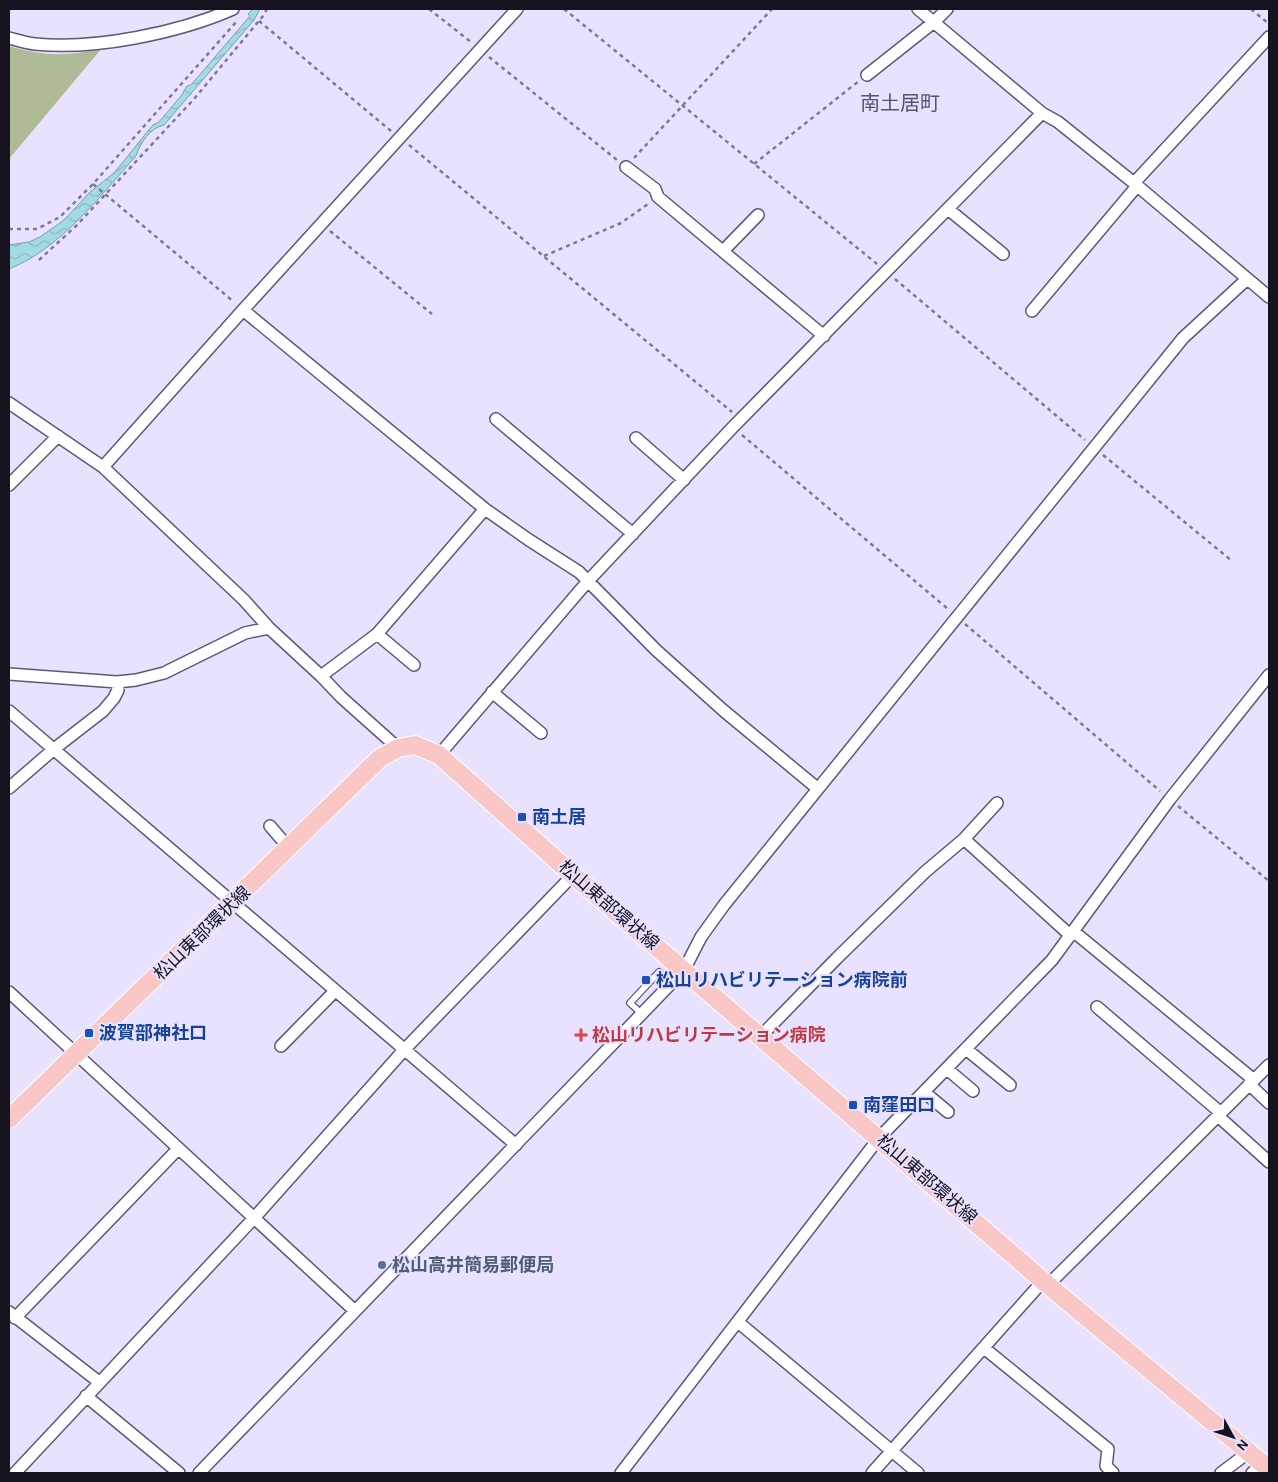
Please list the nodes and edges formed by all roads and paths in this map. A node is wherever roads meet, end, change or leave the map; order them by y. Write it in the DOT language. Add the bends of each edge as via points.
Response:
graph roads {
  1 [pos="267,9"];
  2 [pos="429,9"];
  3 [pos="517,9"];
  4 [pos="564,9"];
  5 [pos="772,9"];
  6 [pos="918,9"];
  7 [pos="947,9"];
  8 [pos="1251,9"];
  9 [pos="238,12"];
  10 [pos="259,21"];
  11 [pos="934,22"];
  12 [pos="1269,24"];
  13 [pos="1269,37"];
  14 [pos="9,38"];
  15 [pos="480,50"];
  16 [pos="867,75"];
  17 [pos="682,106"];
  18 [pos="1042,113"];
  19 [pos="399,138"];
  20 [pos="754,164"];
  21 [pos="626,167"];
  22 [pos="1136,184"];
  23 [pos="94,185"];
  24 [pos="105,194"];
  25 [pos="658,197"];
  26 [pos="948,208"];
  27 [pos="758,215"];
  28 [pos="321,223"];
  29 [pos="9,230"];
  30 [pos="723,251"];
  31 [pos="1003,254"];
  32 [pos="543,256"];
  33 [pos="39,260"];
  34 [pos="886,272"];
  35 [pos="1248,279"];
  36 [pos="1269,297"];
  37 [pos="243,310"];
  38 [pos="1032,311"];
  39 [pos="432,314"];
  40 [pos="824,336"];
  41 [pos="9,403"];
  42 [pos="496,419"];
  43 [pos="737,423"];
  44 [pos="58,436"];
  45 [pos="636,438"];
  46 [pos="1094,448"];
  47 [pos="104,467"];
  48 [pos="684,480"];
  49 [pos="9,485"];
  50 [pos="485,509"];
  51 [pos="633,534"];
  52 [pos="1232,561"];
  53 [pos="588,581"];
  54 [pos="958,617"];
  55 [pos="269,628"];
  56 [pos="377,634"];
  57 [pos="414,665"];
  58 [pos="9,674"];
  59 [pos="1269,675"];
  60 [pos="321,676"];
  61 [pos="117,682"];
  62 [pos="492,692"];
  63 [pos="9,711"];
  64 [pos="541,733"];
  65 [pos="398,748"];
  66 [pos="54,749"];
  67 [pos="439,755"];
  68 [pos="9,788"];
  69 [pos="817,788"];
  70 [pos="1170,799"];
  71 [pos="997,803"];
  72 [pos="270,826"];
  73 [pos="964,839"];
  74 [pos="288,848"];
  75 [pos="572,875"];
  76 [pos="1269,881"];
  77 [pos="233,903"];
  78 [pos="1071,933"];
  79 [pos="684,970"];
  80 [pos="671,983"];
  81 [pos="335,991"];
  82 [pos="9,992"];
  83 [pos="1097,1007"];
  84 [pos="642,1014"];
  85 [pos="761,1036"];
  86 [pos="281,1046"];
  87 [pos="966,1049"];
  88 [pos="404,1050"];
  89 [pos="75,1055"];
  90 [pos="1269,1064"];
  91 [pos="946,1069"];
  92 [pos="1252,1082"];
  93 [pos="1010,1085"];
  94 [pos="973,1091"];
  95 [pos="924,1092"];
  96 [pos="1269,1103"];
  97 [pos="948,1112"];
  98 [pos="1219,1114"];
  99 [pos="9,1119"];
  100 [pos="879,1138"];
  101 [pos="516,1144"];
  102 [pos="178,1149"];
  103 [pos="1269,1162"];
  104 [pos="254,1218"];
  105 [pos="1046,1283"];
  106 [pos="355,1311"];
  107 [pos="11,1316"];
  108 [pos="738,1322"];
  109 [pos="984,1348"];
  110 [pos="99,1382"];
  111 [pos="86,1396"];
  112 [pos="892,1451"];
  113 [pos="1258,1464"];
  114 [pos="15,1473"];
  115 [pos="179,1473"];
  116 [pos="199,1473"];
  117 [pos="621,1473"];
  118 [pos="872,1473"];
  119 [pos="918,1473"];
  120 [pos="1113,1473"];
  121 [pos="1221,1473"];
  1 -- 10 [label="path"];
  2 -- 15 [label="path"];
  3 -- 15 [label="street"];
  4 -- 17 [label="path"];
  5 -- 17 [label="path"];
  6 -- 11 [label="street"];
  7 -- 11 [label="street"];
  8 -- 12 [label="path"];
  9 -- 14 [label="street" via="176,29 79,45 34,44"];
  9 -- 23 [label="path"];
  10 -- 19 [label="path"];
  10 -- 24 [label="path" via="194,99"];
  11 -- 16 [label="street"];
  11 -- 18 [label="street"];
  13 -- 22 [label="street"];
  15 -- 19 [label="street"];
  15 -- 21 [label="path"];
  16 -- 20 [label="path"];
  17 -- 20 [label="path"];
  17 -- 21 [label="path"];
  18 -- 22 [label="street"];
  18 -- 26 [label="street"];
  19 -- 28 [label="street"];
  19 -- 32 [label="path"];
  20 -- 34 [label="path"];
  21 -- 25 [label="street" via="655,189"];
  22 -- 35 [label="street"];
  22 -- 38 [label="street"];
  23 -- 24 [label="path"];
  23 -- 29 [label="path" via="60,217 37,228"];
  24 -- 33 [label="path"];
  24 -- 37 [label="path"];
  25 -- 30 [label="street"];
  25 -- 32 [label="path" via="621,223"];
  26 -- 31 [label="street"];
  26 -- 34 [label="street"];
  27 -- 30 [label="street"];
  28 -- 37 [label="street"];
  28 -- 39 [label="path"];
  30 -- 40 [label="street"];
  32 -- 43 [label="path"];
  34 -- 40 [label="street"];
  34 -- 46 [label="path"];
  35 -- 36 [label="street"];
  35 -- 46 [label="street" via="1183,338"];
  37 -- 47 [label="street"];
  37 -- 50 [label="street"];
  40 -- 43 [label="street"];
  41 -- 44 [label="street"];
  42 -- 51 [label="street"];
  43 -- 48 [label="street"];
  43 -- 54 [label="path"];
  44 -- 47 [label="street"];
  44 -- 49 [label="street"];
  45 -- 48 [label="street"];
  46 -- 52 [label="path"];
  46 -- 54 [label="street"];
  47 -- 55 [label="street" via="244,600"];
  48 -- 51 [label="street"];
  50 -- 53 [label="street"];
  50 -- 56 [label="street"];
  51 -- 53 [label="street"];
  53 -- 62 [label="street"];
  53 -- 69 [label="street" via="663,656"];
  54 -- 69 [label="street"];
  54 -- 70 [label="path"];
  55 -- 60 [label="street"];
  55 -- 61 [label="street" via="245,633 164,673"];
  56 -- 57 [label="street"];
  56 -- 60 [label="street"];
  58 -- 61 [label="street"];
  59 -- 70 [label="street"];
  60 -- 65 [label="street"];
  61 -- 66 [label="street" via="118,690 103,711"];
  62 -- 64 [label="street"];
  62 -- 67 [label="street"];
  63 -- 66 [label="street"];
  65 -- 67 [label="main road, 松山東部環状線" via="415,745"];
  65 -- 74 [label="main road, 松山東部環状線" via="380,758"];
  66 -- 68 [label="street"];
  66 -- 77 [label="street"];
  67 -- 75 [label="main road, 松山東部環状線"];
  69 -- 79 [label="street" via="724,905 701,937"];
  70 -- 76 [label="path"];
  70 -- 78 [label="street"];
  71 -- 73 [label="street"];
  72 -- 74 [label="street"];
  73 -- 78 [label="street"];
  73 -- 85 [label="street" via="925,872"];
  74 -- 77 [label="main road, 松山東部環状線"];
  75 -- 79 [label="main road, 松山東部環状線"];
  75 -- 88 [label="street"];
  77 -- 81 [label="street"];
  77 -- 89 [label="main road, 松山東部環状線"];
  78 -- 87 [label="street" via="1052,960"];
  78 -- 92 [label="street"];
  79 -- 80 [label="street"];
  79 -- 85 [label="main road, 松山東部環状線"];
  80 -- 84 [label="street"];
  80 -- 84 [label="lane" via="659,972 630,1003"];
  81 -- 86 [label="street"];
  81 -- 88 [label="street"];
  82 -- 89 [label="street"];
  83 -- 98 [label="street"];
  84 -- 101 [label="street"];
  85 -- 100 [label="main road, 松山東部環状線"];
  87 -- 91 [label="street"];
  87 -- 93 [label="street"];
  88 -- 101 [label="street"];
  88 -- 104 [label="street"];
  89 -- 99 [label="main road, 松山東部環状線"];
  89 -- 102 [label="street"];
  90 -- 92 [label="street"];
  91 -- 94 [label="street"];
  91 -- 95 [label="street"];
  92 -- 96 [label="street"];
  92 -- 98 [label="street"];
  95 -- 97 [label="street"];
  95 -- 100 [label="street"];
  98 -- 103 [label="street"];
  98 -- 105 [label="street"];
  100 -- 105 [label="main road, 松山東部環状線"];
  100 -- 108 [label="street"];
  101 -- 106 [label="street"];
  102 -- 104 [label="street"];
  102 -- 107 [label="street"];
  104 -- 106 [label="street"];
  104 -- 110 [label="street"];
  105 -- 109 [label="street"];
  105 -- 113 [label="main road, 松山東部環状線"];
  106 -- 116 [label="street"];
  107 -- 110 [label="street"];
  108 -- 112 [label="street"];
  108 -- 117 [label="street"];
  109 -- 112 [label="street"];
  109 -- 120 [label="street" via="1108,1449 1106,1466"];
  110 -- 111 [label="street"];
  111 -- 114 [label="street"];
  111 -- 115 [label="street"];
  112 -- 118 [label="street"];
  112 -- 119 [label="street"];
  113 -- 121 [label="street"];
}
